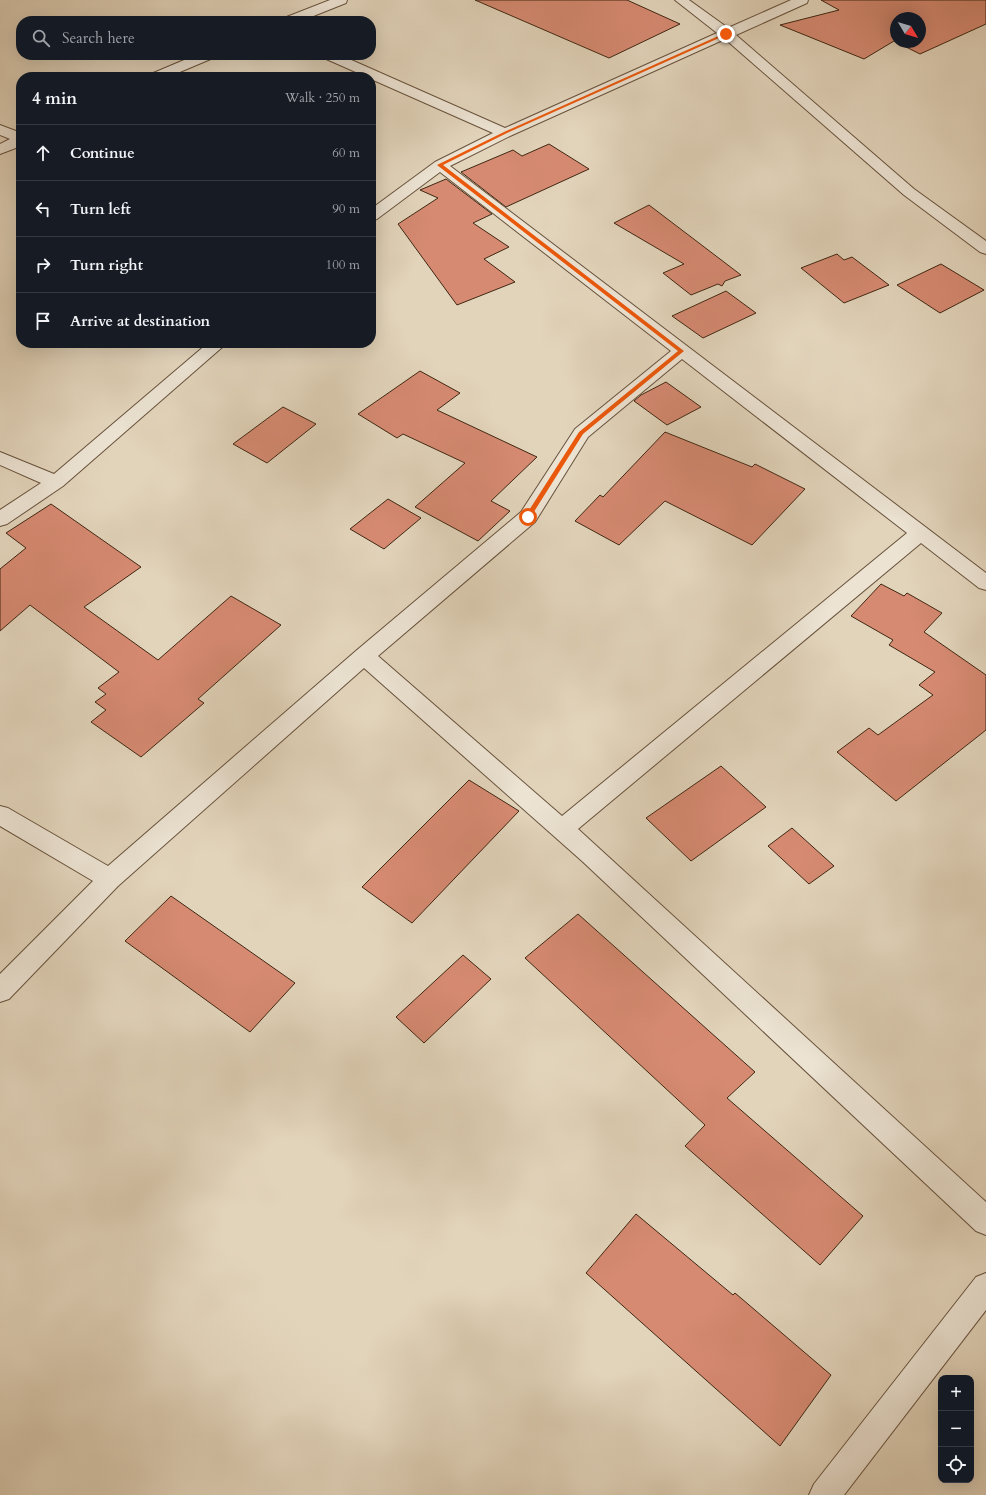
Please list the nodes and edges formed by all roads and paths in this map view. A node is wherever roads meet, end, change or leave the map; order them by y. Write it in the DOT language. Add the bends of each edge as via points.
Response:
graph roads {
  1 [pos="340,0"];
  2 [pos="681,0"];
  3 [pos="802,0"];
  4 [pos="301,16"];
  5 [pos="726,34"];
  6 [pos="196,60"];
  7 [pos="340,60"];
  8 [pos="168,72"];
  9 [pos="368,72"];
  10 [pos="376,76"];
  11 [pos="0,129"];
  12 [pos="505,132"];
  13 [pos="16,137"];
  14 [pos="16,142"];
  15 [pos="0,150"];
  16 [pos="440,165"];
  17 [pos="376,212"];
  18 [pos="986,249"];
  19 [pos="212,348"];
  20 [pos="682,351"];
  21 [pos="0,458"];
  22 [pos="56,482"];
  23 [pos="0,519"];
  24 [pos="920,533"];
  25 [pos="986,583"];
  26 [pos="364,656"];
  27 [pos="0,816"];
  28 [pos="562,829"];
  29 [pos="110,879"];
  30 [pos="0,991"];
  31 [pos="986,1221"];
  32 [pos="986,1287"];
  33 [pos="825,1495"];
  1 -- 4 [label="street"];
  2 -- 5 [label="street"];
  3 -- 5 [label="street"];
  5 -- 12 [label="street"];
  5 -- 18 [label="street" via="909,192"];
  6 -- 8 [label="street"];
  7 -- 9 [label="street"];
  10 -- 12 [label="street"];
  11 -- 13 [label="street"];
  12 -- 16 [label="street"];
  14 -- 15 [label="street"];
  16 -- 17 [label="street"];
  16 -- 20 [label="street"];
  19 -- 22 [label="street"];
  20 -- 24 [label="street"];
  20 -- 26 [label="street" via="581,433 528,517"];
  21 -- 22 [label="street"];
  22 -- 23 [label="street"];
  24 -- 25 [label="street"];
  24 -- 28 [label="street"];
  26 -- 28 [label="street"];
  26 -- 29 [label="street"];
  27 -- 29 [label="street"];
  28 -- 31 [label="street"];
  29 -- 30 [label="street"];
  32 -- 33 [label="street"];
}
